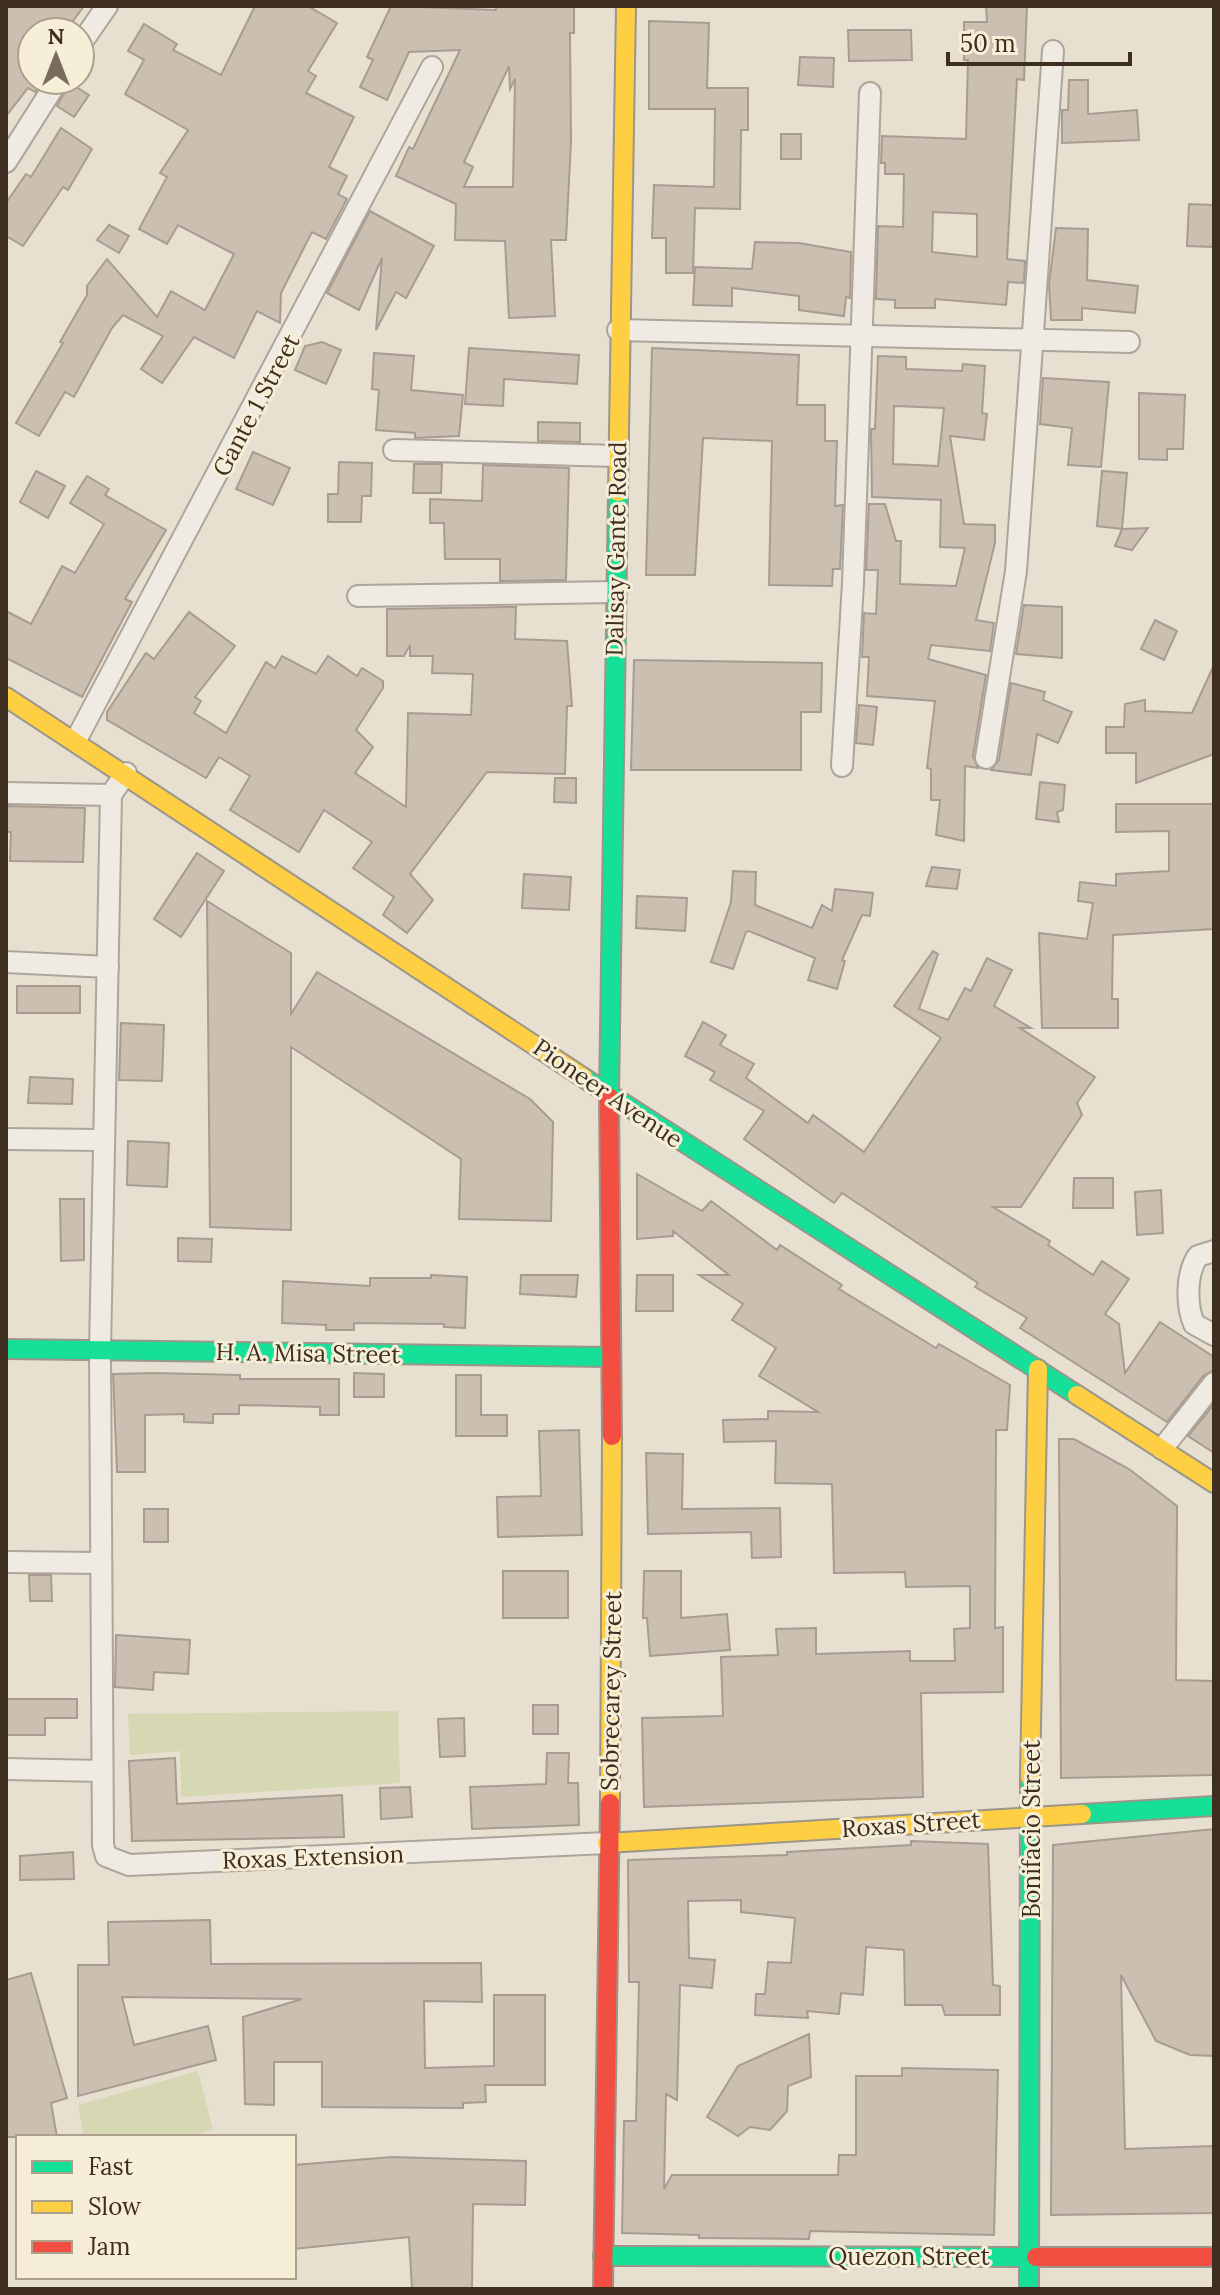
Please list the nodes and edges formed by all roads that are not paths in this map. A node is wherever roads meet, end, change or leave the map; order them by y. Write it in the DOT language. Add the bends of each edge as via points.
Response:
graph roads {
  1 [pos="626,6"];
  2 [pos="1053,51"];
  3 [pos="432,67"];
  4 [pos="870,93"];
  5 [pos="48,96"];
  6 [pos="6,162"];
  7 [pos="618,330"];
  8 [pos="859,338"];
  9 [pos="1032,339"];
  10 [pos="1129,342"];
  11 [pos="394,450"];
  12 [pos="617,456"];
  13 [pos="615,592"];
  14 [pos="358,596"];
  15 [pos="6,697"];
  16 [pos="76,740"];
  17 [pos="986,758"];
  18 [pos="842,766"];
  19 [pos="126,773"];
  20 [pos="6,793"];
  21 [pos="111,795"];
  22 [pos="6,962"];
  23 [pos="108,967"];
  24 [pos="610,1093"];
  25 [pos="6,1139"];
  26 [pos="102,1140"];
  27 [pos="1214,1251"];
  28 [pos="1214,1335"];
  29 [pos="6,1349"];
  30 [pos="100,1351"];
  31 [pos="610,1357"];
  32 [pos="1038,1369"];
  33 [pos="1214,1383"];
  34 [pos="1162,1449"];
  35 [pos="1214,1483"];
  36 [pos="6,1562"];
  37 [pos="101,1563"];
  38 [pos="6,1769"];
  39 [pos="102,1771"];
  40 [pos="1214,1806"];
  41 [pos="1031,1816"];
  42 [pos="607,1843"];
  43 [pos="603,2256"];
  44 [pos="1029,2256"];
  45 [pos="1214,2257"];
  46 [pos="603,2289"];
  47 [pos="1029,2289"];
  1 -- 7 [label="main road, Dalisay Gante Road"];
  2 -- 9 [label="street"];
  3 -- 16 [label="street, Gante 1 Street"];
  4 -- 8 [label="street"];
  5 -- 6 [label="street"];
  7 -- 8 [label="street"];
  7 -- 12 [label="main road, Dalisay Gante Road"];
  8 -- 9 [label="street"];
  8 -- 18 [label="street"];
  9 -- 10 [label="street"];
  9 -- 17 [label="street" via="1011,613"];
  11 -- 12 [label="street"];
  12 -- 13 [label="main road, Dalisay Gante Road"];
  13 -- 14 [label="street"];
  13 -- 24 [label="main road, Dalisay Gante Road"];
  15 -- 16 [label="main road, Pioneer Avenue"];
  16 -- 19 [label="main road, Pioneer Avenue"];
  19 -- 21 [label="street"];
  19 -- 24 [label="main road, Pioneer Avenue"];
  20 -- 21 [label="street"];
  21 -- 23 [label="street"];
  22 -- 23 [label="street"];
  23 -- 26 [label="street"];
  24 -- 31 [label="main road, Sobrecarey Street"];
  24 -- 32 [label="main road, Pioneer Avenue"];
  25 -- 26 [label="street"];
  26 -- 30 [label="street"];
  27 -- 28 [label="street" via="1192,1264 1190,1314 1194,1324"];
  29 -- 30 [label="main road, H. A. Misa Street"];
  30 -- 31 [label="main road, H. A. Misa Street"];
  30 -- 37 [label="street"];
  31 -- 42 [label="main road, Sobrecarey Street" via="613,1554"];
  32 -- 34 [label="main road, Pioneer Avenue"];
  32 -- 41 [label="main road, Bonifacio Street"];
  33 -- 34 [label="street"];
  34 -- 35 [label="main road, Pioneer Avenue"];
  36 -- 37 [label="street"];
  37 -- 39 [label="street"];
  38 -- 39 [label="street"];
  39 -- 42 [label="street, Roxas Extension" via="103,1845 106,1856 120,1865"];
  40 -- 41 [label="main road, Roxas Street"];
  41 -- 42 [label="main road, Roxas Street"];
  41 -- 44 [label="main road, Bonifacio Street"];
  42 -- 43 [label="main road, Sobrecarey Street"];
  43 -- 44 [label="main road, Quezon Street"];
  43 -- 46 [label="main road, Sobrecarey Street"];
  44 -- 45 [label="main road, Quezon Street"];
  44 -- 47 [label="main road, Bonifacio Street"];
}
